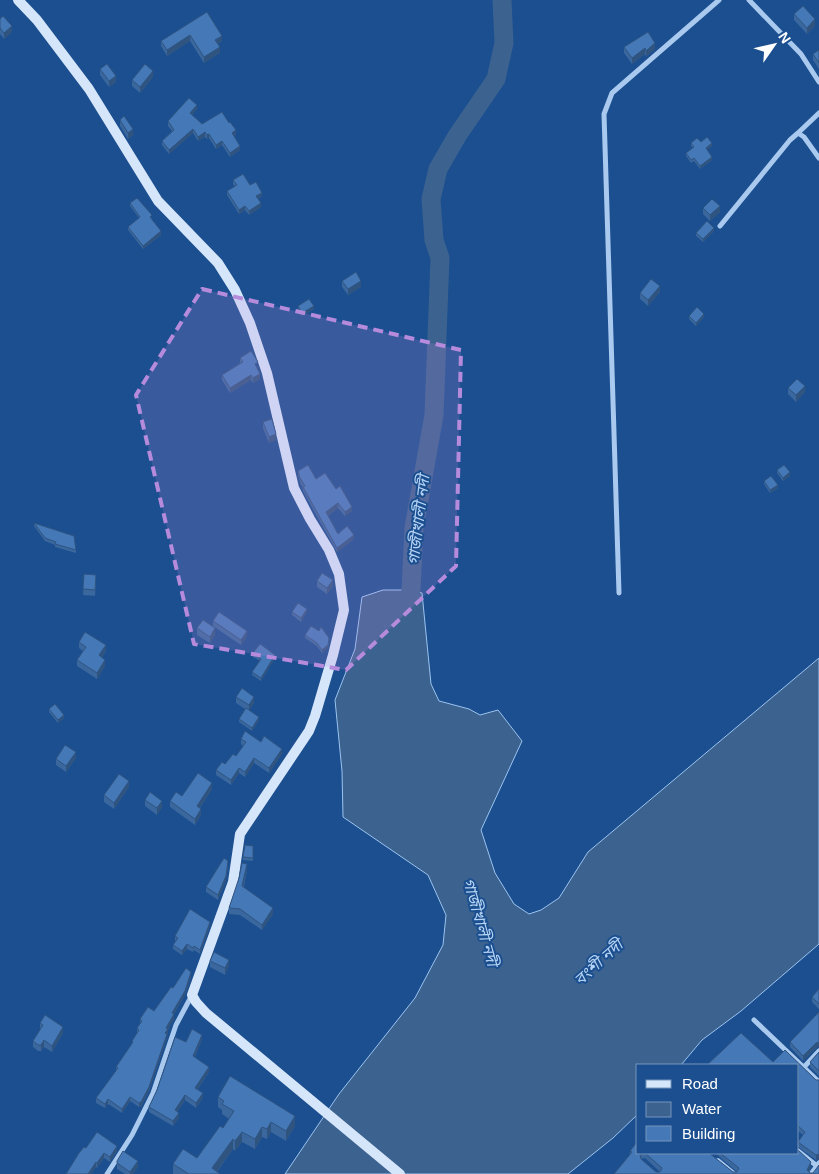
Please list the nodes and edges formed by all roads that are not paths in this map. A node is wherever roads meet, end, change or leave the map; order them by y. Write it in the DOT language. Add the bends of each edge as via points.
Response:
graph roads {
  1 [pos="18,0"];
  2 [pos="719,0"];
  3 [pos="749,0"];
  4 [pos="819,82"];
  5 [pos="819,113"];
  6 [pos="798,132"];
  7 [pos="819,158"];
  8 [pos="720,226"];
  9 [pos="619,593"];
  10 [pos="192,995"];
  11 [pos="754,1020"];
  12 [pos="819,1051"];
  13 [pos="804,1067"];
  14 [pos="819,1082"];
  15 [pos="799,1152"];
  16 [pos="716,1158"];
  17 [pos="818,1164"];
  18 [pos="107,1174"];
  19 [pos="400,1174"];
  20 [pos="735,1174"];
  21 [pos="811,1174"];
  1 -- 10 [label="street" via="89,89 158,201 218,263 235,290 267,373 294,488 339,574 344,610 315,716 240,834 233,882"];
  2 -- 9 [label="street" via="612,93 604,114"];
  3 -- 4 [label="street" via="801,54"];
  5 -- 6 [label="street"];
  6 -- 7 [label="street"];
  6 -- 8 [label="street"];
  10 -- 18 [label="street" via="176,1025 152,1093 132,1135"];
  10 -- 19 [label="street" via="206,1012"];
  11 -- 13 [label="street"];
  12 -- 13 [label="street"];
  13 -- 14 [label="street"];
  15 -- 17 [label="street"];
  16 -- 20 [label="lane"];
  17 -- 21 [label="street"];
}
